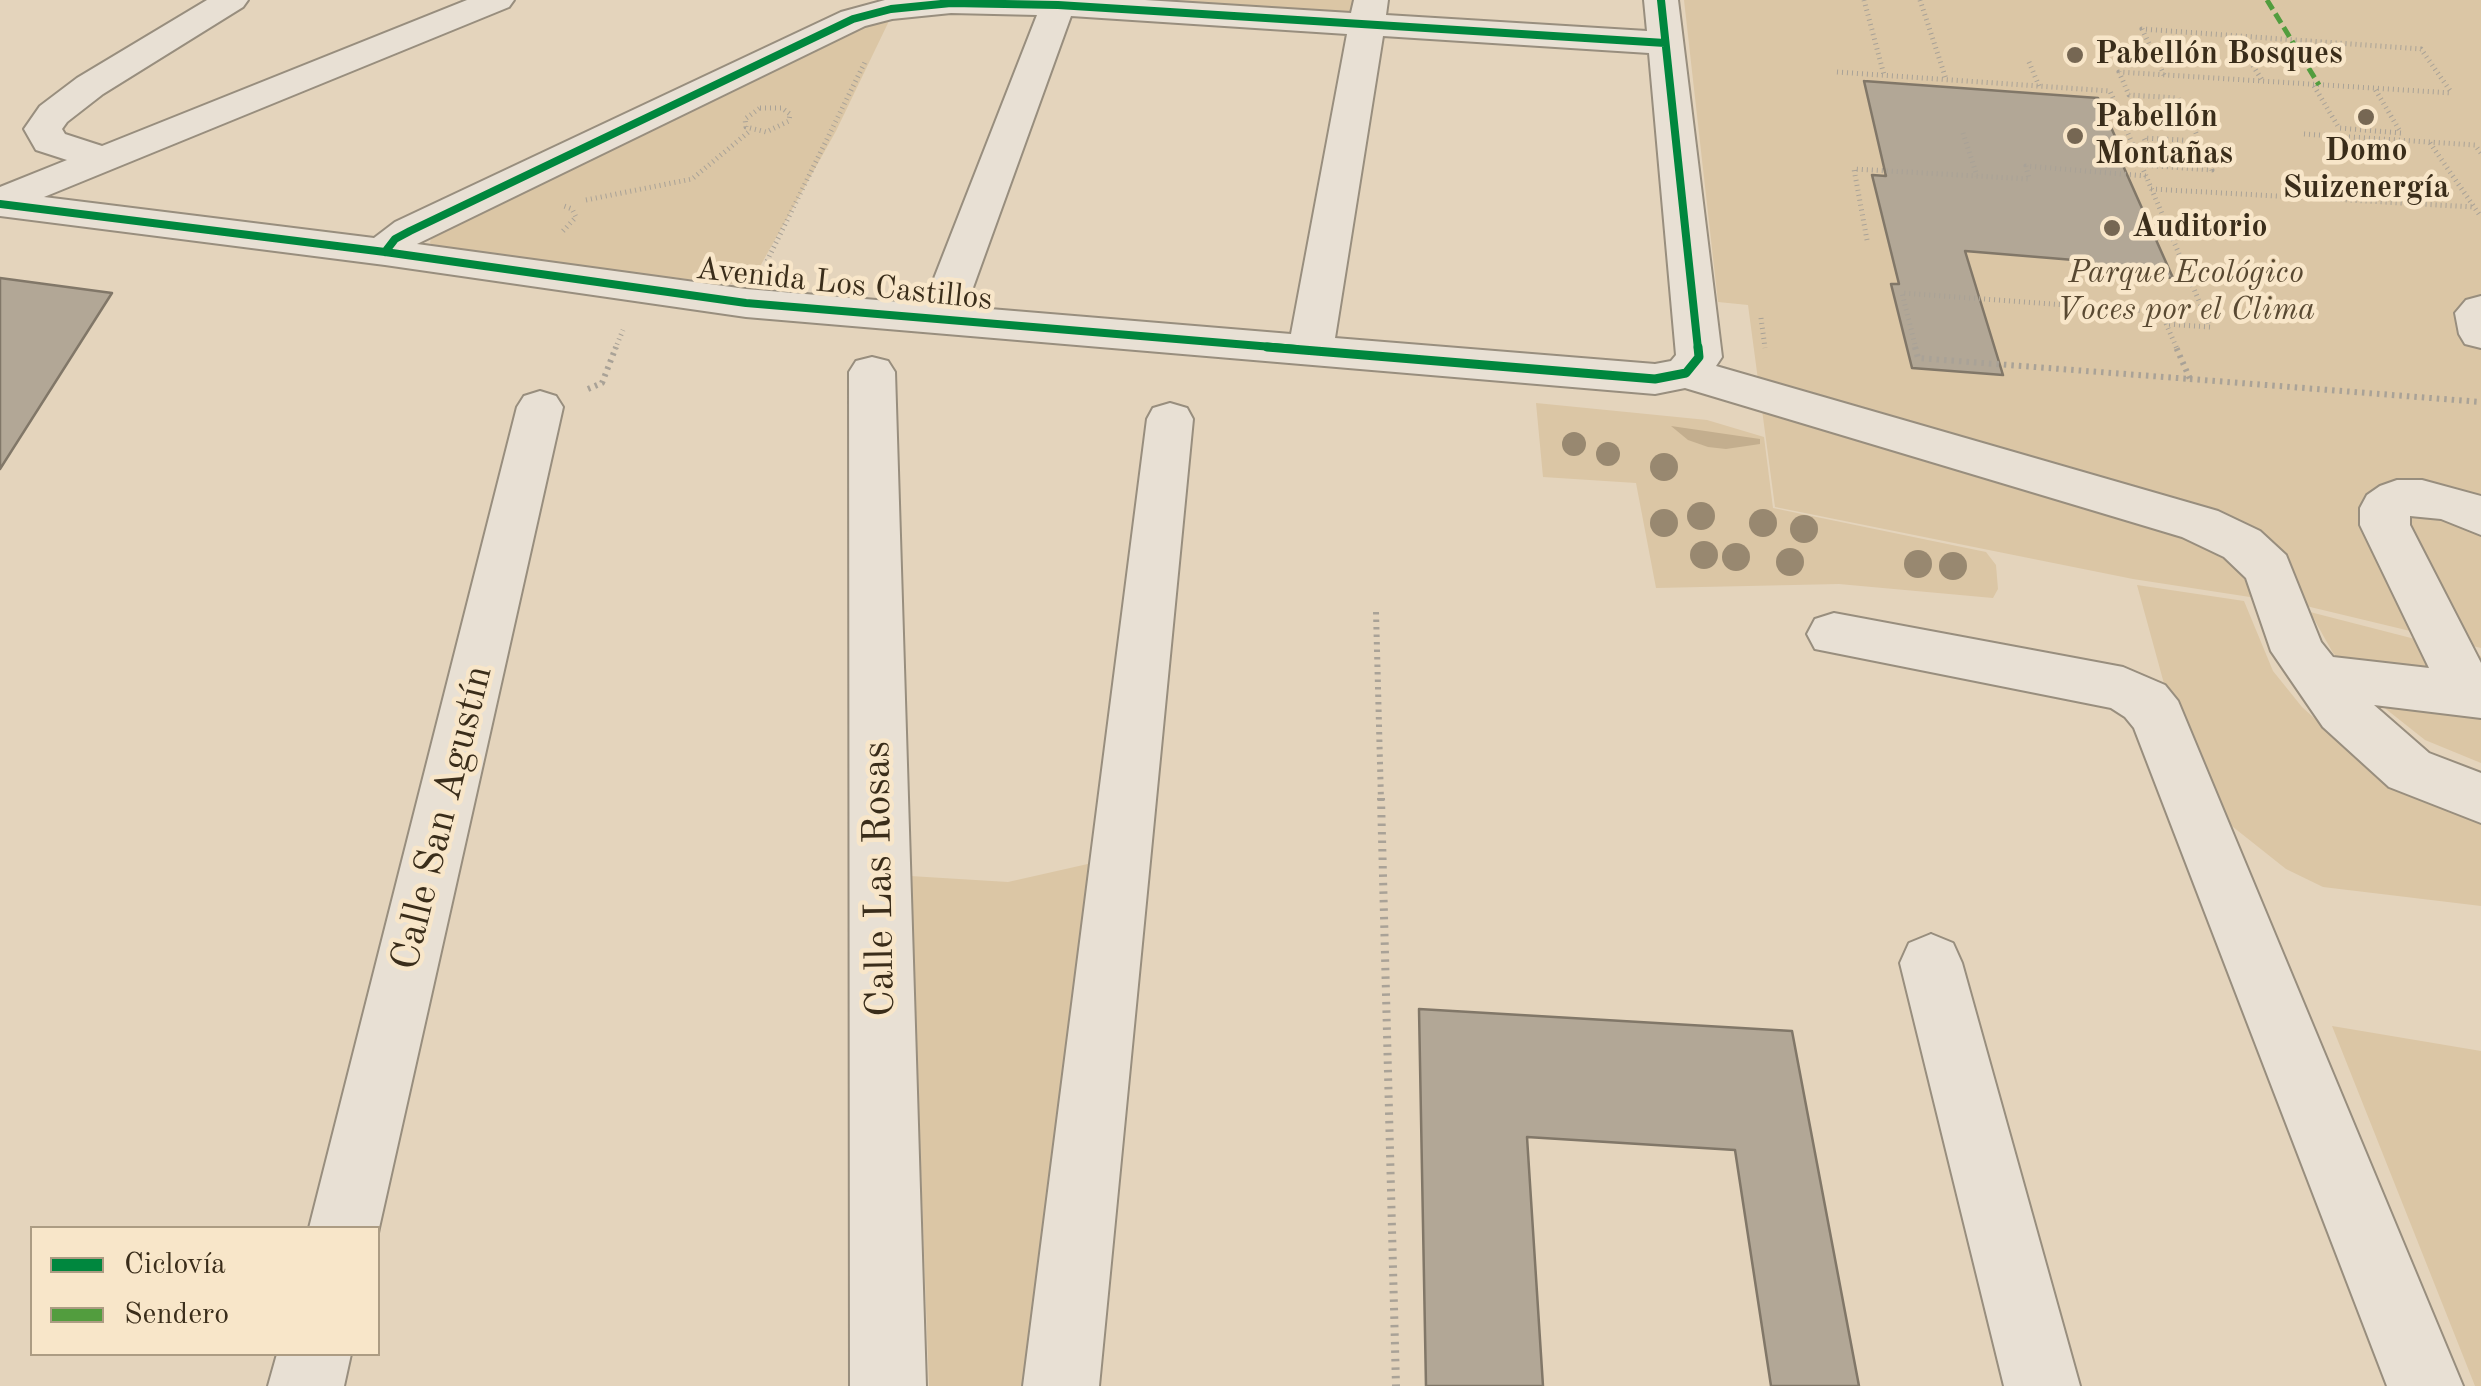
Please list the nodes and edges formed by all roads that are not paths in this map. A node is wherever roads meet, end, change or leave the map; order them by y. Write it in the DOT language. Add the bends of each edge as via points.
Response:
graph roads {
  1 [pos="230,0"];
  2 [pos="497,0"];
  3 [pos="1661,0"];
  4 [pos="1084,4"];
  5 [pos="1368,13"];
  6 [pos="1665,43"];
  7 [pos="104,159"];
  8 [pos="0,202"];
  9 [pos="385,252"];
  10 [pos="2481,310"];
  11 [pos="939,321"];
  12 [pos="2481,334"];
  13 [pos="1311,349"];
  14 [pos="872,372"];
  15 [pos="1686,374"];
  16 [pos="540,407"];
  17 [pos="1170,418"];
  18 [pos="2481,517"];
  19 [pos="1834,634"];
  20 [pos="2317,677"];
  21 [pos="2476,695"];
  22 [pos="2481,798"];
  23 [pos="1931,963"];
  24 [pos="344,1226"];
  25 [pos="314,1356"];
  26 [pos="306,1386"];
  27 [pos="888,1386"];
  28 [pos="1061,1386"];
  29 [pos="2042,1386"];
  30 [pos="2426,1386"];
  1 -- 7 [label="street" via="90,86 43,128 50,142"];
  2 -- 7 [label="street"];
  3 -- 6 [label="street"];
  4 -- 5 [label="street"];
  4 -- 9 [label="street" via="951,3 853,19 410,231"];
  4 -- 11 [label="street"];
  5 -- 6 [label="street"];
  5 -- 13 [label="street"];
  6 -- 15 [label="street" via="1699,356"];
  7 -- 8 [label="street"];
  8 -- 9 [label="street, Avenida Los Castillos"];
  9 -- 11 [label="street, Avenida Los Castillos" via="746,303"];
  10 -- 12 [label="street"];
  11 -- 13 [label="street, Avenida Los Castillos"];
  13 -- 15 [label="street, Avenida Los Castillos" via="1654,379"];
  14 -- 27 [label="street, Calle Las Rosas"];
  15 -- 20 [label="street" via="2200,524 2242,544 2268,569 2298,650"];
  16 -- 24 [label="street, Calle San Agustín"];
  17 -- 28 [label="street"];
  18 -- 21 [label="street" via="2422,498 2397,498 2385,508 2386,525"];
  19 -- 30 [label="street" via="2123,689 2158,717"];
  20 -- 21 [label="street"];
  20 -- 22 [label="street" via="2343,711 2408,770"];
  23 -- 29 [label="street"];
  25 -- 26 [label="street"];
}
